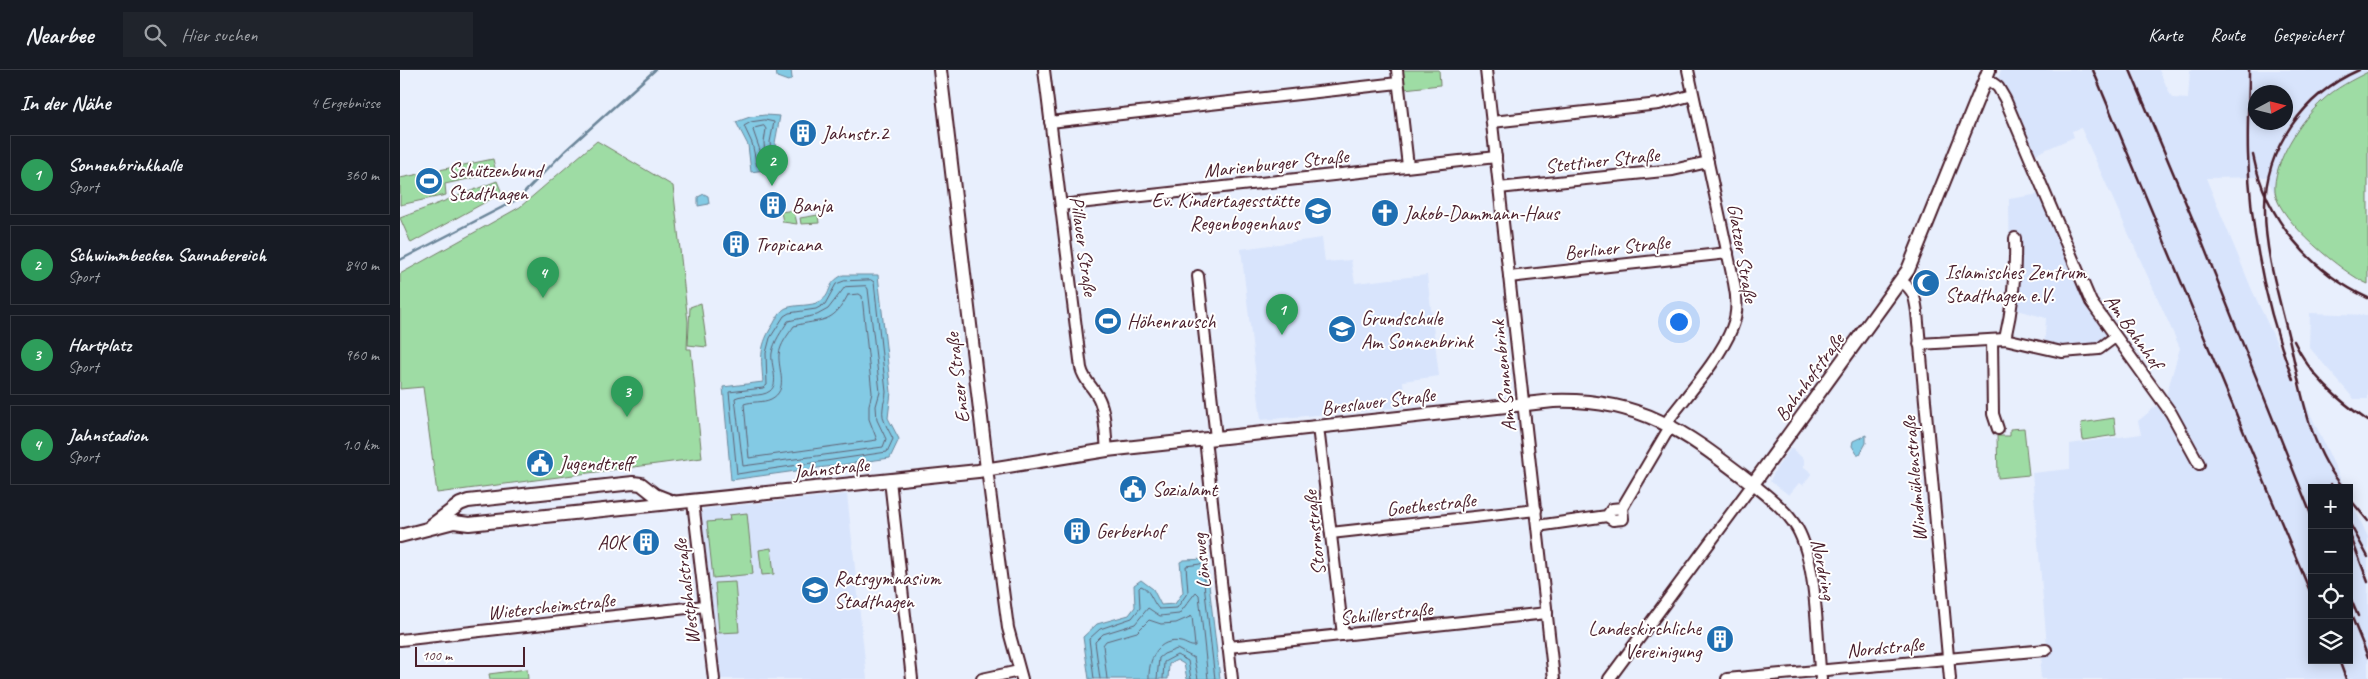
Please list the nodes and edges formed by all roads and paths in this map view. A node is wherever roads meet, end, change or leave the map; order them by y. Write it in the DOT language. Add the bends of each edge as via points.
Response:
graph roads {
  1 [pos="940,70"];
  2 [pos="1044,70"];
  3 [pos="1397,70"];
  4 [pos="1486,70"];
  5 [pos="1688,70"];
  6 [pos="1988,74"];
  7 [pos="1398,83"];
  8 [pos="1693,95"];
  9 [pos="1050,122"];
  10 [pos="1492,122"];
  11 [pos="1496,156"];
  12 [pos="1708,162"];
  13 [pos="1408,166"];
  14 [pos="1499,188"];
  15 [pos="1061,204"];
  16 [pos="2015,238"];
  17 [pos="1728,253"];
  18 [pos="1198,276"];
  19 [pos="1509,276"];
  20 [pos="1902,282"];
  21 [pos="2005,339"];
  22 [pos="1992,340"];
  23 [pos="2111,340"];
  24 [pos="1919,344"];
  25 [pos="1523,404"];
  26 [pos="1668,424"];
  27 [pos="1318,427"];
  28 [pos="1998,429"];
  29 [pos="1211,439"];
  30 [pos="1107,450"];
  31 [pos="2199,464"];
  32 [pos="987,469"];
  33 [pos="890,480"];
  34 [pos="1753,484"];
  35 [pos="647,489"];
  36 [pos="693,502"];
  37 [pos="678,503"];
  38 [pos="642,505"];
  39 [pos="456,508"];
  40 [pos="1536,510"];
  41 [pos="460,522"];
  42 [pos="1538,526"];
  43 [pos="428,527"];
  44 [pos="1331,533"];
  45 [pos="400,536"];
  46 [pos="705,606"];
  47 [pos="1548,613"];
  48 [pos="1343,635"];
  49 [pos="400,640"];
  50 [pos="1228,648"];
  51 [pos="2046,650"];
  52 [pos="1948,659"];
  53 [pos="1820,674"];
  54 [pos="1021,675"];
  55 [pos="1612,678"];
  56 [pos="714,679"];
  57 [pos="912,679"];
  58 [pos="982,679"];
  59 [pos="1232,679"];
  60 [pos="1554,679"];
  61 [pos="1727,679"];
  62 [pos="1950,679"];
  1 -- 32 [label="main road, Enzer Straße"];
  2 -- 9 [label="street, Pillauer Straße"];
  3 -- 7 [label="street"];
  4 -- 10 [label="street, Am Sonnenbrink"];
  5 -- 8 [label="street, Glatzer Straße"];
  6 -- 20 [label="main road, Bahnhofstraße"];
  6 -- 31 [label="street, Am Bahnhof" via="2005,100 2091,302 2171,413"];
  7 -- 9 [label="street"];
  7 -- 13 [label="street"];
  8 -- 10 [label="street" via="1659,104"];
  8 -- 12 [label="street, Glatzer Straße"];
  9 -- 15 [label="street, Pillauer Straße"];
  10 -- 11 [label="street, Am Sonnenbrink"];
  11 -- 13 [label="street, Marienburger Straße"];
  11 -- 14 [label="street, Am Sonnenbrink"];
  12 -- 14 [label="street, Stettiner Straße" via="1673,170"];
  12 -- 17 [label="street, Glatzer Straße"];
  13 -- 15 [label="street, Marienburger Straße"];
  14 -- 19 [label="street, Am Sonnenbrink"];
  15 -- 30 [label="street, Pillauer Straße" via="1081,368 1100,402"];
  16 -- 21 [label="street" via="2016,278"];
  17 -- 19 [label="street, Berliner Straße"];
  17 -- 26 [label="street, Glatzer Straße" via="1736,300 1732,328 1722,348"];
  18 -- 29 [label="street, Lönsweg"];
  19 -- 25 [label="street, Am Sonnenbrink"];
  20 -- 24 [label="street, Windmühlenstraße" via="1914,295"];
  20 -- 34 [label="main road, Bahnhofstraße"];
  21 -- 22 [label="street"];
  21 -- 23 [label="street" via="2062,352 2099,350"];
  22 -- 24 [label="street"];
  22 -- 28 [label="street" via="1993,414"];
  24 -- 52 [label="street, Windmühlenstraße"];
  25 -- 26 [label="main road, Breslauer Straße" via="1600,402"];
  25 -- 27 [label="main road, Breslauer Straße"];
  25 -- 40 [label="street, Am Sonnenbrink"];
  26 -- 34 [label="main road, Breslauer Straße"];
  26 -- 42 [label="street, Glatzer Straße" via="1622,508 1612,509 1607,516"];
  27 -- 29 [label="main road, Breslauer Straße"];
  27 -- 44 [label="street, Stormstraße"];
  29 -- 30 [label="main road, Breslauer Straße"];
  29 -- 50 [label="street, Lönsweg"];
  30 -- 32 [label="main road, Breslauer Straße"];
  32 -- 33 [label="main road, Jahnstraße"];
  32 -- 54 [label="street, Enzer Straße" via="1004,604"];
  33 -- 36 [label="main road, Jahnstraße"];
  33 -- 57 [label="street"];
  34 -- 53 [label="street, Nordring" via="1778,504 1803,541 1811,573"];
  34 -- 55 [label="street, Bahnhofstraße"];
  35 -- 37 [label="main road, Jahnstraße"];
  35 -- 38 [label="main road" via="647,501"];
  35 -- 39 [label="main road, Jahnstraße" via="633,483 468,501"];
  36 -- 37 [label="main road, Jahnstraße"];
  36 -- 46 [label="street, Westphalstraße"];
  37 -- 38 [label="main road, Jahnstraße"];
  38 -- 41 [label="main road, Jahnstraße" via="469,524"];
  39 -- 41 [label="main road" via="456,518"];
  39 -- 43 [label="main road, Jahnstraße"];
  40 -- 42 [label="street, Am Sonnenbrink"];
  40 -- 44 [label="street, Goethestraße"];
  41 -- 43 [label="main road, Jahnstraße"];
  42 -- 47 [label="street, Am Sonnenbrink"];
  43 -- 45 [label="main road, Jahnstraße"];
  44 -- 48 [label="street, Stormstraße"];
  46 -- 49 [label="street, Wietersheimstraße"];
  46 -- 56 [label="street, Westphalstraße"];
  47 -- 48 [label="street, Schillerstraße"];
  47 -- 60 [label="street, Am Sonnenbrink"];
  48 -- 50 [label="street, Schillerstraße"];
  50 -- 59 [label="street, Lönsweg"];
  51 -- 52 [label="street, Nordstraße"];
  52 -- 53 [label="street, Nordstraße"];
  52 -- 62 [label="street, Windmühlenstraße"];
  53 -- 61 [label="street, Nordstraße"];
  54 -- 58 [label="street"];
}
